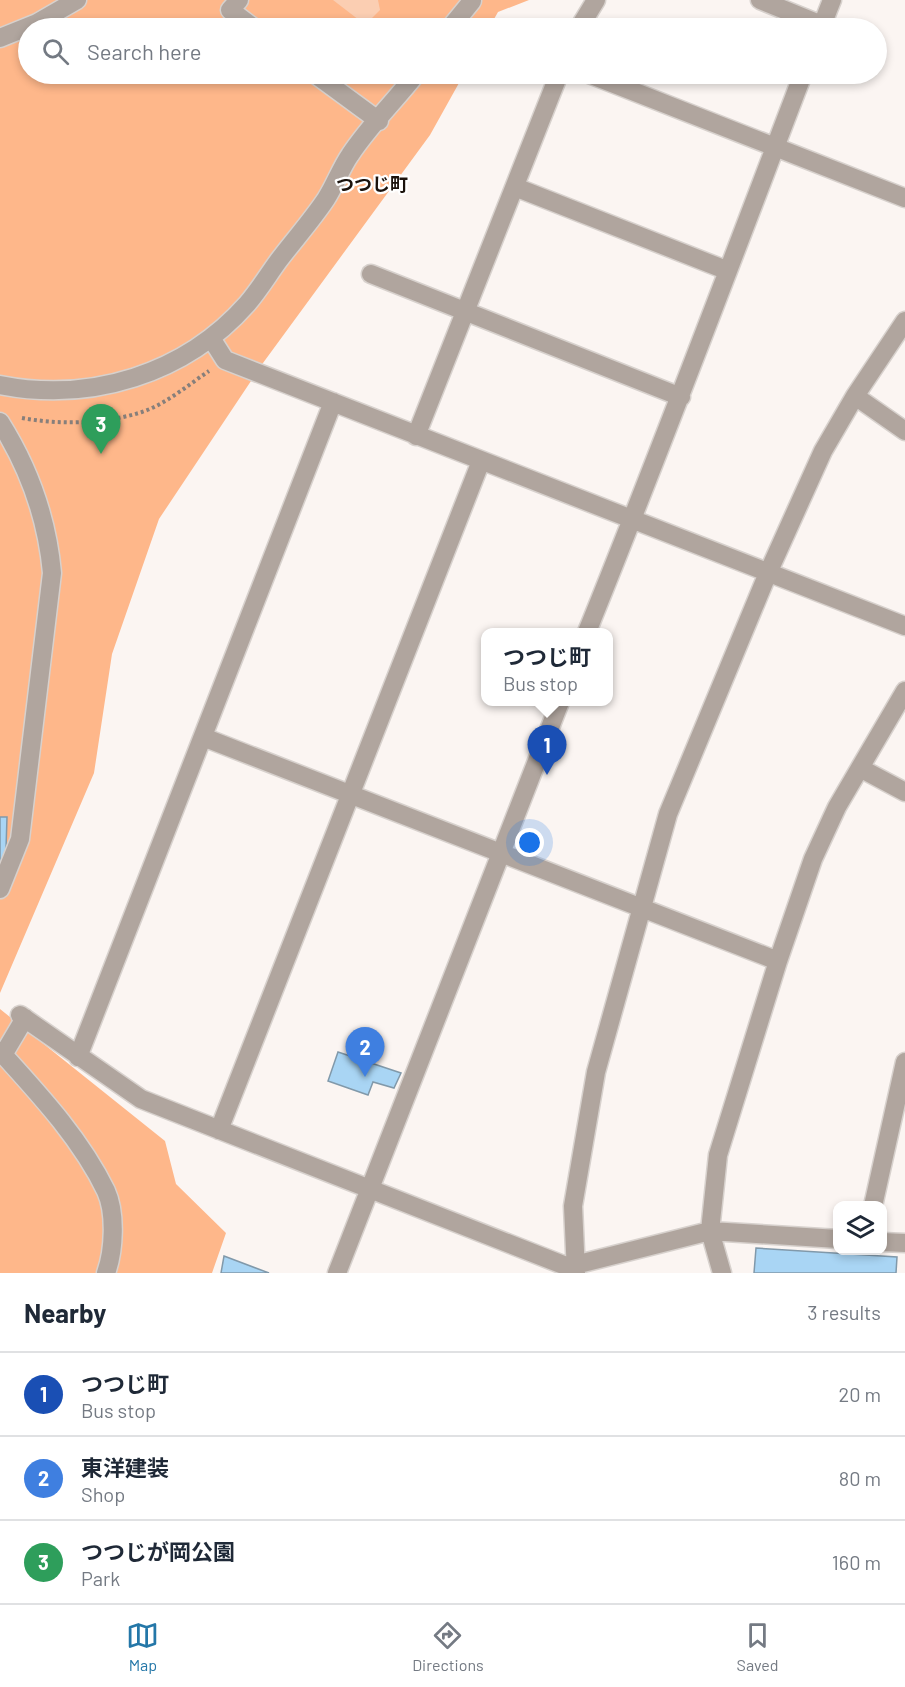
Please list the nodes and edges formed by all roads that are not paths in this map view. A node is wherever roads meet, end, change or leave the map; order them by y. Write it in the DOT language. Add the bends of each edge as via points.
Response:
graph roads {
  1 [pos="77,0"];
  2 [pos="239,0"];
  3 [pos="596,0"];
  4 [pos="760,0"];
  5 [pos="832,0"];
  6 [pos="472,1"];
  7 [pos="46,18"];
  8 [pos="241,18"];
  9 [pos="458,18"];
  10 [pos="585,18"];
  11 [pos="801,18"];
  12 [pos="825,18"];
  13 [pos="18,31"];
  14 [pos="0,38"];
  15 [pos="329,84"];
  16 [pos="408,84"];
  17 [pos="555,84"];
  18 [pos="615,84"];
  19 [pos="799,84"];
  20 [pos="379,121"];
  21 [pos="776,145"];
  22 [pos="514,187"];
  23 [pos="905,197"];
  24 [pos="726,270"];
  25 [pos="371,274"];
  26 [pos="465,310"];
  27 [pos="905,321"];
  28 [pos="211,338"];
  29 [pos="0,385"];
  30 [pos="855,396"];
  31 [pos="681,397"];
  32 [pos="333,402"];
  33 [pos="0,422"];
  34 [pos="905,431"];
  35 [pos="416,436"];
  36 [pos="481,461"];
  37 [pos="633,519"];
  38 [pos="768,573"];
  39 [pos="905,626"];
  40 [pos="589,628"];
  41 [pos="905,691"];
  42 [pos="558,706"];
  43 [pos="203,737"];
  44 [pos="860,768"];
  45 [pos="905,792"];
  46 [pos="350,796"];
  47 [pos="498,853"];
  48 [pos="0,889"];
  49 [pos="641,908"];
  50 [pos="778,961"];
  51 [pos="1,1053"];
  52 [pos="78,1057"];
  53 [pos="905,1062"];
  54 [pos="219,1130"];
  55 [pos="368,1190"];
  56 [pos="874,1201"];
  57 [pos="710,1231"];
  58 [pos="833,1239"];
  59 [pos="887,1242"];
  60 [pos="905,1243"];
  61 [pos="576,1269"];
  62 [pos="106,1273"];
  63 [pos="337,1273"];
  64 [pos="722,1273"];
  1 -- 7 [label="street"];
  2 -- 8 [label="street" via="230,10"];
  3 -- 10 [label="street"];
  4 -- 11 [label="street"];
  5 -- 12 [label="street"];
  6 -- 9 [label="street"];
  13 -- 14 [label="street"];
  15 -- 20 [label="street"];
  16 -- 20 [label="street"];
  17 -- 22 [label="street"];
  18 -- 21 [label="street"];
  19 -- 21 [label="street"];
  20 -- 28 [label="street" via="350,154 328,196 262,285"];
  21 -- 23 [label="street"];
  21 -- 24 [label="street"];
  22 -- 24 [label="street"];
  22 -- 26 [label="street"];
  24 -- 31 [label="street"];
  25 -- 26 [label="street"];
  26 -- 31 [label="street"];
  26 -- 35 [label="street"];
  27 -- 30 [label="street"];
  28 -- 29 [label="street" via="170,364 109,385 45,391"];
  28 -- 32 [label="street" via="225,360"];
  30 -- 34 [label="street"];
  30 -- 38 [label="street" via="823,451"];
  31 -- 37 [label="street"];
  32 -- 35 [label="street"];
  32 -- 43 [label="street"];
  33 -- 48 [label="street" via="35,493 52,573 20,839"];
  35 -- 36 [label="street"];
  36 -- 37 [label="street"];
  36 -- 46 [label="street"];
  37 -- 38 [label="street"];
  37 -- 40 [label="street"];
  38 -- 39 [label="street"];
  38 -- 49 [label="street" via="668,814"];
  41 -- 44 [label="street"];
  42 -- 47 [label="street"];
  43 -- 46 [label="street"];
  43 -- 52 [label="street"];
  44 -- 45 [label="street"];
  44 -- 50 [label="street" via="813,859"];
  46 -- 47 [label="street"];
  46 -- 54 [label="street"];
  47 -- 49 [label="street"];
  47 -- 55 [label="street"];
  49 -- 50 [label="street"];
  49 -- 61 [label="street" via="596,1072 573,1206"];
  50 -- 57 [label="street" via="718,1155"];
  51 -- 52 [label="street" via="22,1017"];
  51 -- 62 [label="street" via="53,1111 106,1191 112,1220"];
  52 -- 54 [label="street" via="141,1100"];
  53 -- 56 [label="street"];
  54 -- 55 [label="street"];
  55 -- 61 [label="street"];
  55 -- 63 [label="street"];
  57 -- 58 [label="street"];
  57 -- 61 [label="street"];
  57 -- 64 [label="street"];
  59 -- 60 [label="street"];
}
